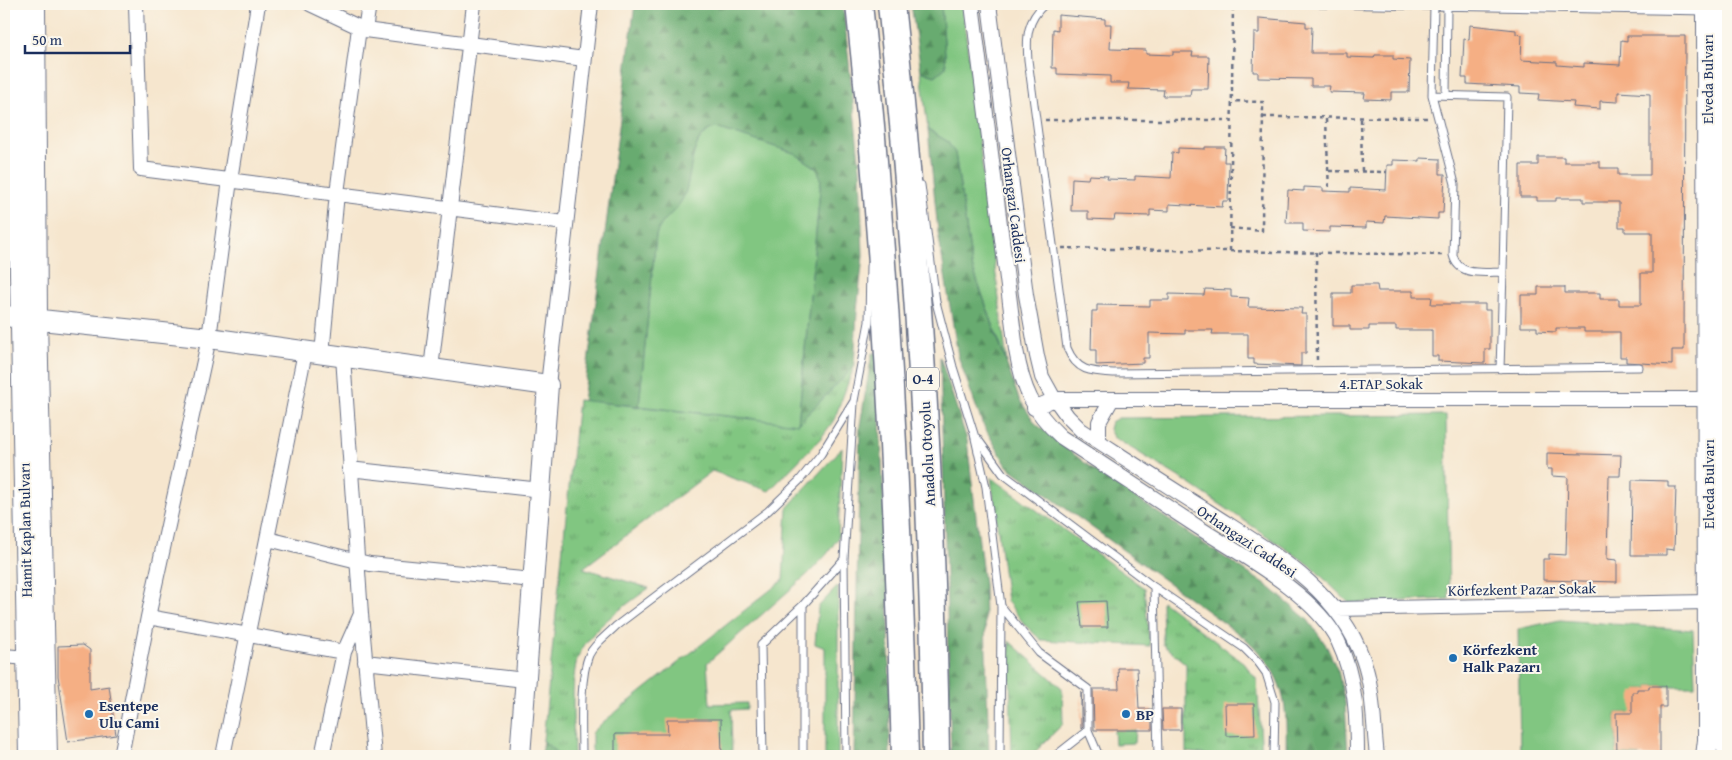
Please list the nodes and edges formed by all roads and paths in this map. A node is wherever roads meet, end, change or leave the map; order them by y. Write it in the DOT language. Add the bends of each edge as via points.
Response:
graph roads {
  1 [pos="15,4"];
  2 [pos="35,4"];
  3 [pos="136,4"];
  4 [pos="258,4"];
  5 [pos="310,4"];
  6 [pos="368,4"];
  7 [pos="474,4"];
  8 [pos="591,4"];
  9 [pos="859,4"];
  10 [pos="891,4"];
  11 [pos="895,4"];
  12 [pos="972,4"];
  13 [pos="989,4"];
  14 [pos="1045,4"];
  15 [pos="1233,4"];
  16 [pos="1320,4"];
  17 [pos="1434,6"];
  18 [pos="1447,7"];
  19 [pos="1707,11"];
  20 [pos="362,29"];
  21 [pos="469,43"];
  22 [pos="584,59"];
  23 [pos="1432,95"];
  24 [pos="1446,95"];
  25 [pos="1232,101"];
  26 [pos="910,112"];
  27 [pos="871,116"];
  28 [pos="1263,117"];
  29 [pos="1438,118"];
  30 [pos="1326,119"];
  31 [pos="1361,119"];
  32 [pos="1036,120"];
  33 [pos="1231,120"];
  34 [pos="1328,171"];
  35 [pos="1362,171"];
  36 [pos="1387,172"];
  37 [pos="230,180"];
  38 [pos="920,180"];
  39 [pos="1328,191"];
  40 [pos="337,193"];
  41 [pos="450,207"];
  42 [pos="565,222"];
  43 [pos="870,224"];
  44 [pos="1230,228"];
  45 [pos="1053,248"];
  46 [pos="1230,251"];
  47 [pos="1316,252"];
  48 [pos="870,253"];
  49 [pos="1453,255"];
  50 [pos="1503,272"];
  51 [pos="20,318"];
  52 [pos="209,338"];
  53 [pos="313,353"];
  54 [pos="342,357"];
  55 [pos="1639,367"];
  56 [pos="1500,368"];
  57 [pos="431,369"];
  58 [pos="1317,371"];
  59 [pos="548,384"];
  60 [pos="1055,399"];
  61 [pos="1112,399"];
  62 [pos="1716,399"];
  63 [pos="854,400"];
  64 [pos="1034,408"];
  65 [pos="974,434"];
  66 [pos="1098,441"];
  67 [pos="349,469"];
  68 [pos="541,490"];
  69 [pos="268,539"];
  70 [pos="844,558"];
  71 [pos="356,561"];
  72 [pos="533,580"];
  73 [pos="1154,587"];
  74 [pos="1721,602"];
  75 [pos="803,605"];
  76 [pos="1002,606"];
  77 [pos="1336,609"];
  78 [pos="360,614"];
  79 [pos="148,618"];
  80 [pos="247,635"];
  81 [pos="344,652"];
  82 [pos="4,656"];
  83 [pos="28,658"];
  84 [pos="365,662"];
  85 [pos="525,680"];
  86 [pos="1088,730"];
  87 [pos="1728,753"];
  88 [pos="29,756"];
  89 [pos="47,756"];
  90 [pos="121,756"];
  91 [pos="223,756"];
  92 [pos="322,756"];
  93 [pos="374,756"];
  94 [pos="520,756"];
  95 [pos="582,756"];
  96 [pos="763,756"];
  97 [pos="803,756"];
  98 [pos="846,756"];
  99 [pos="905,756"];
  100 [pos="936,756"];
  101 [pos="1000,756"];
  102 [pos="1055,756"];
  103 [pos="1099,756"];
  104 [pos="1158,756"];
  105 [pos="1274,756"];
  106 [pos="1357,756"];
  107 [pos="1377,756"];
  108 [pos="1706,756"];
  1 -- 51 [label="main road, Hamit Kaplan Bulvarı"];
  2 -- 51 [label="main road, Hamit Kaplan Bulvarı"];
  3 -- 37 [label="street" via="141,169"];
  4 -- 37 [label="street"];
  5 -- 20 [label="street"];
  6 -- 20 [label="street"];
  7 -- 21 [label="street"];
  8 -- 22 [label="street"];
  9 -- 27 [label="highway, O-4"];
  10 -- 100 [label="highway, Anadolu Otoyolu / O-4" via="926,419"];
  11 -- 26 [label="lane"];
  12 -- 64 [label="street, Orhangazi Caddesi" via="1016,350 1021,376"];
  13 -- 60 [label="street, Orhangazi Caddesi" via="1025,285 1042,377"];
  14 -- 32 [label="lane" via="1035,12 1026,40"];
  15 -- 25 [label="path"];
  16 -- 17 [label="lane"];
  17 -- 18 [label="lane"];
  17 -- 23 [label="lane"];
  18 -- 19 [label="lane"];
  18 -- 24 [label="lane"];
  19 -- 62 [label="main road, Elveda Bulvarı" via="1724,11"];
  20 -- 21 [label="street"];
  20 -- 40 [label="street"];
  21 -- 22 [label="street"];
  21 -- 41 [label="street"];
  22 -- 42 [label="street"];
  23 -- 24 [label="lane"];
  23 -- 29 [label="lane"];
  24 -- 50 [label="lane" via="1507,97"];
  25 -- 28 [label="path" via="1263,102"];
  25 -- 33 [label="path"];
  27 -- 43 [label="lane"];
  27 -- 99 [label="highway, O-4" via="889,372"];
  28 -- 30 [label="path"];
  28 -- 44 [label="path" via="1262,231"];
  29 -- 31 [label="path"];
  29 -- 49 [label="lane" via="1455,184"];
  30 -- 31 [label="path"];
  30 -- 34 [label="path"];
  31 -- 35 [label="path"];
  32 -- 33 [label="path"];
  32 -- 45 [label="lane"];
  33 -- 44 [label="path"];
  34 -- 35 [label="path"];
  34 -- 39 [label="path"];
  35 -- 36 [label="path"];
  37 -- 40 [label="street"];
  37 -- 52 [label="street"];
  38 -- 65 [label="lane" via="936,302"];
  40 -- 41 [label="street"];
  40 -- 53 [label="street"];
  41 -- 42 [label="street"];
  41 -- 57 [label="street"];
  42 -- 59 [label="street"];
  44 -- 46 [label="path"];
  45 -- 46 [label="path"];
  45 -- 58 [label="lane" via="1067,348 1080,367 1092,372 1115,373"];
  46 -- 47 [label="path"];
  47 -- 49 [label="path"];
  47 -- 58 [label="path"];
  48 -- 63 [label="lane" via="869,322"];
  49 -- 50 [label="lane" via="1455,264 1461,269"];
  50 -- 56 [label="lane"];
  51 -- 52 [label="main road"];
  51 -- 83 [label="main road, Hamit Kaplan Bulvarı"];
  51 -- 89 [label="main road, Hamit Kaplan Bulvarı"];
  52 -- 53 [label="main road"];
  52 -- 79 [label="street"];
  53 -- 54 [label="main road"];
  53 -- 69 [label="street"];
  54 -- 57 [label="main road"];
  54 -- 67 [label="street"];
  55 -- 56 [label="lane"];
  56 -- 58 [label="lane"];
  57 -- 59 [label="main road"];
  59 -- 68 [label="main road"];
  60 -- 61 [label="street, 4.ETAP Sokak"];
  60 -- 64 [label="street"];
  60 -- 66 [label="street, Orhangazi Caddesi" via="1081,430"];
  61 -- 62 [label="street, 4.ETAP Sokak"];
  61 -- 66 [label="street" via="1099,422"];
  62 -- 74 [label="main road, Elveda Bulvarı"];
  63 -- 70 [label="lane"];
  63 -- 95 [label="lane" via="821,454 768,511 616,626 589,655 583,695"];
  64 -- 106 [label="street, Orhangazi Caddesi" via="1061,437 1267,572 1307,602 1337,640 1355,693"];
  65 -- 73 [label="lane" via="1003,474"];
  65 -- 76 [label="lane" via="986,487"];
  66 -- 77 [label="street, Orhangazi Caddesi" via="1281,559 1314,585"];
  67 -- 68 [label="street"];
  67 -- 71 [label="street"];
  68 -- 72 [label="main road"];
  69 -- 71 [label="street"];
  69 -- 80 [label="street"];
  70 -- 75 [label="lane"];
  70 -- 98 [label="lane"];
  71 -- 72 [label="street"];
  71 -- 78 [label="street"];
  72 -- 85 [label="main road"];
  73 -- 104 [label="lane"];
  73 -- 105 [label="lane" via="1244,648 1266,673 1275,702"];
  74 -- 77 [label="street, Körfezkent Pazar Sokak"];
  74 -- 87 [label="main road, Elveda Bulvarı"];
  74 -- 108 [label="main road, Elveda Bulvarı"];
  75 -- 96 [label="lane" via="761,645"];
  75 -- 97 [label="lane"];
  76 -- 86 [label="lane" via="1039,653 1088,689"];
  76 -- 101 [label="lane"];
  77 -- 107 [label="street, Orhangazi Caddesi" via="1352,633 1363,659 1371,690"];
  78 -- 81 [label="street"];
  78 -- 84 [label="street"];
  79 -- 80 [label="street"];
  79 -- 90 [label="street"];
  80 -- 81 [label="street"];
  80 -- 91 [label="street"];
  81 -- 92 [label="street"];
  82 -- 83 [label="street"];
  83 -- 88 [label="main road, Hamit Kaplan Bulvarı"];
  84 -- 85 [label="street"];
  84 -- 93 [label="street"];
  85 -- 94 [label="main road"];
  86 -- 102 [label="lane"];
  86 -- 103 [label="lane"];
}
